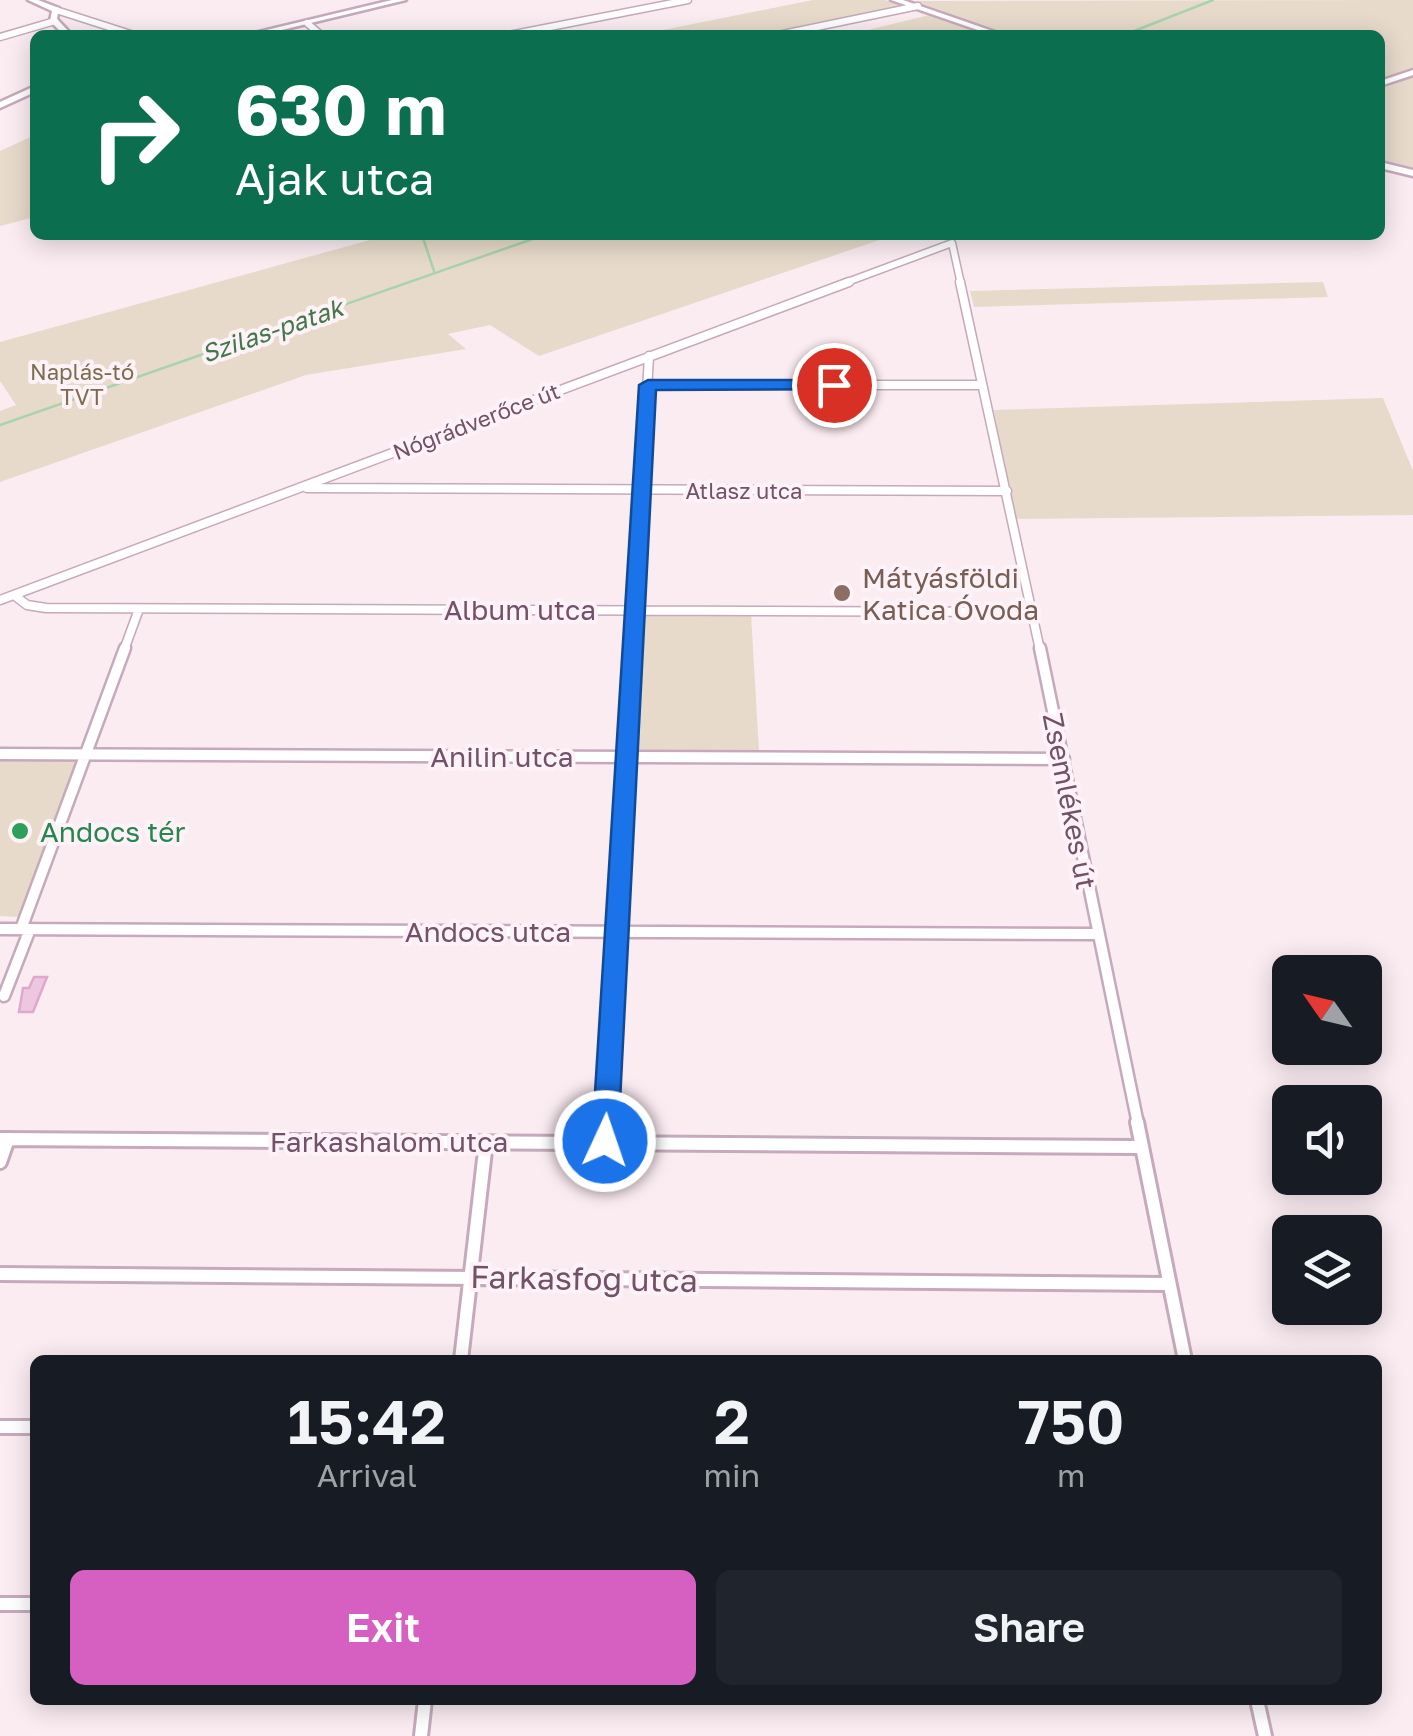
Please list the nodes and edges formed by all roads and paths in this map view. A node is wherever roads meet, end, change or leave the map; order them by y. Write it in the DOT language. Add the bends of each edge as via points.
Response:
graph roads {
  1 [pos="32,0"];
  2 [pos="402,0"];
  3 [pos="688,0"];
  4 [pos="895,0"];
  5 [pos="675,1"];
  6 [pos="918,6"];
  7 [pos="56,10"];
  8 [pos="54,22"];
  9 [pos="307,23"];
  10 [pos="63,30"];
  11 [pos="118,30"];
  12 [pos="274,30"];
  13 [pos="315,30"];
  14 [pos="533,30"];
  15 [pos="802,30"];
  16 [pos="986,30"];
  17 [pos="0,36"];
  18 [pos="1413,72"];
  19 [pos="1385,82"];
  20 [pos="30,91"];
  21 [pos="0,105"];
  22 [pos="1385,166"];
  23 [pos="1413,173"];
  24 [pos="952,244"];
  25 [pos="649,356"];
  26 [pos="648,385"];
  27 [pos="982,385"];
  28 [pos="301,488"];
  29 [pos="642,489"];
  30 [pos="1007,491"];
  31 [pos="14,595"];
  32 [pos="0,600"];
  33 [pos="139,608"];
  34 [pos="636,610"];
  35 [pos="1031,612"];
  36 [pos="0,754"];
  37 [pos="86,754"];
  38 [pos="628,756"];
  39 [pos="1064,759"];
  40 [pos="0,929"];
  41 [pos="26,929"];
  42 [pos="617,931"];
  43 [pos="1096,934"];
  44 [pos="4,996"];
  45 [pos="4,1139"];
  46 [pos="605,1141"];
  47 [pos="486,1142"];
  48 [pos="1138,1147"];
  49 [pos="0,1162"];
  50 [pos="0,1274"];
  51 [pos="471,1277"];
  52 [pos="1169,1284"];
  53 [pos="462,1355"];
  54 [pos="1184,1355"];
  55 [pos="0,1427"];
  56 [pos="30,1428"];
  57 [pos="0,1604"];
  58 [pos="30,1604"];
  59 [pos="424,1705"];
  60 [pos="1258,1705"];
  61 [pos="421,1736"];
  62 [pos="1265,1736"];
  1 -- 7 [label="street"];
  2 -- 9 [label="main road"];
  3 -- 5 [label="street"];
  4 -- 6 [label="main road"];
  5 -- 14 [label="street"];
  6 -- 15 [label="street"];
  6 -- 16 [label="main road"];
  7 -- 8 [label="street"];
  7 -- 11 [label="street"];
  8 -- 10 [label="street"];
  8 -- 17 [label="street"];
  9 -- 12 [label="main road"];
  9 -- 13 [label="street"];
  18 -- 19 [label="street"];
  20 -- 21 [label="main road"];
  22 -- 23 [label="main road"];
  24 -- 25 [label="street, Nógrádverőce út"];
  24 -- 27 [label="street, Zsemlékes út"];
  25 -- 26 [label="street"];
  25 -- 28 [label="street, Nógrádverőce út"];
  26 -- 27 [label="street"];
  26 -- 29 [label="street"];
  27 -- 30 [label="street, Zsemlékes út"];
  28 -- 29 [label="street, Atlasz utca"];
  28 -- 31 [label="street, Nógrádverőce út"];
  29 -- 30 [label="street, Atlasz utca"];
  29 -- 34 [label="street"];
  30 -- 35 [label="street, Zsemlékes út"];
  31 -- 32 [label="street, Nógrádverőce út"];
  31 -- 33 [label="street, Album utca" via="46,608"];
  33 -- 34 [label="street, Album utca"];
  33 -- 37 [label="street"];
  34 -- 35 [label="street, Album utca"];
  34 -- 38 [label="street"];
  35 -- 39 [label="street, Zsemlékes út"];
  36 -- 37 [label="street, Anilin utca"];
  37 -- 38 [label="street, Anilin utca"];
  37 -- 41 [label="street"];
  38 -- 39 [label="street, Anilin utca"];
  38 -- 42 [label="street"];
  39 -- 43 [label="street, Zsemlékes út"];
  40 -- 41 [label="street, Andocs utca"];
  41 -- 42 [label="street, Andocs utca"];
  41 -- 44 [label="street"];
  42 -- 43 [label="street, Andocs utca"];
  42 -- 46 [label="street"];
  43 -- 48 [label="street, Zsemlékes út"];
  45 -- 47 [label="street, Farkashalom utca"];
  45 -- 49 [label="street"];
  46 -- 47 [label="street, Farkashalom utca"];
  46 -- 48 [label="street, Farkashalom utca"];
  47 -- 51 [label="street"];
  48 -- 52 [label="street, Zsemlékes út"];
  50 -- 51 [label="street, Farkasfog utca"];
  51 -- 52 [label="street, Farkasfog utca"];
  51 -- 53 [label="street"];
  52 -- 54 [label="street, Zsemlékes út"];
  55 -- 56 [label="street"];
  57 -- 58 [label="street"];
  59 -- 61 [label="street"];
  60 -- 62 [label="street"];
}
